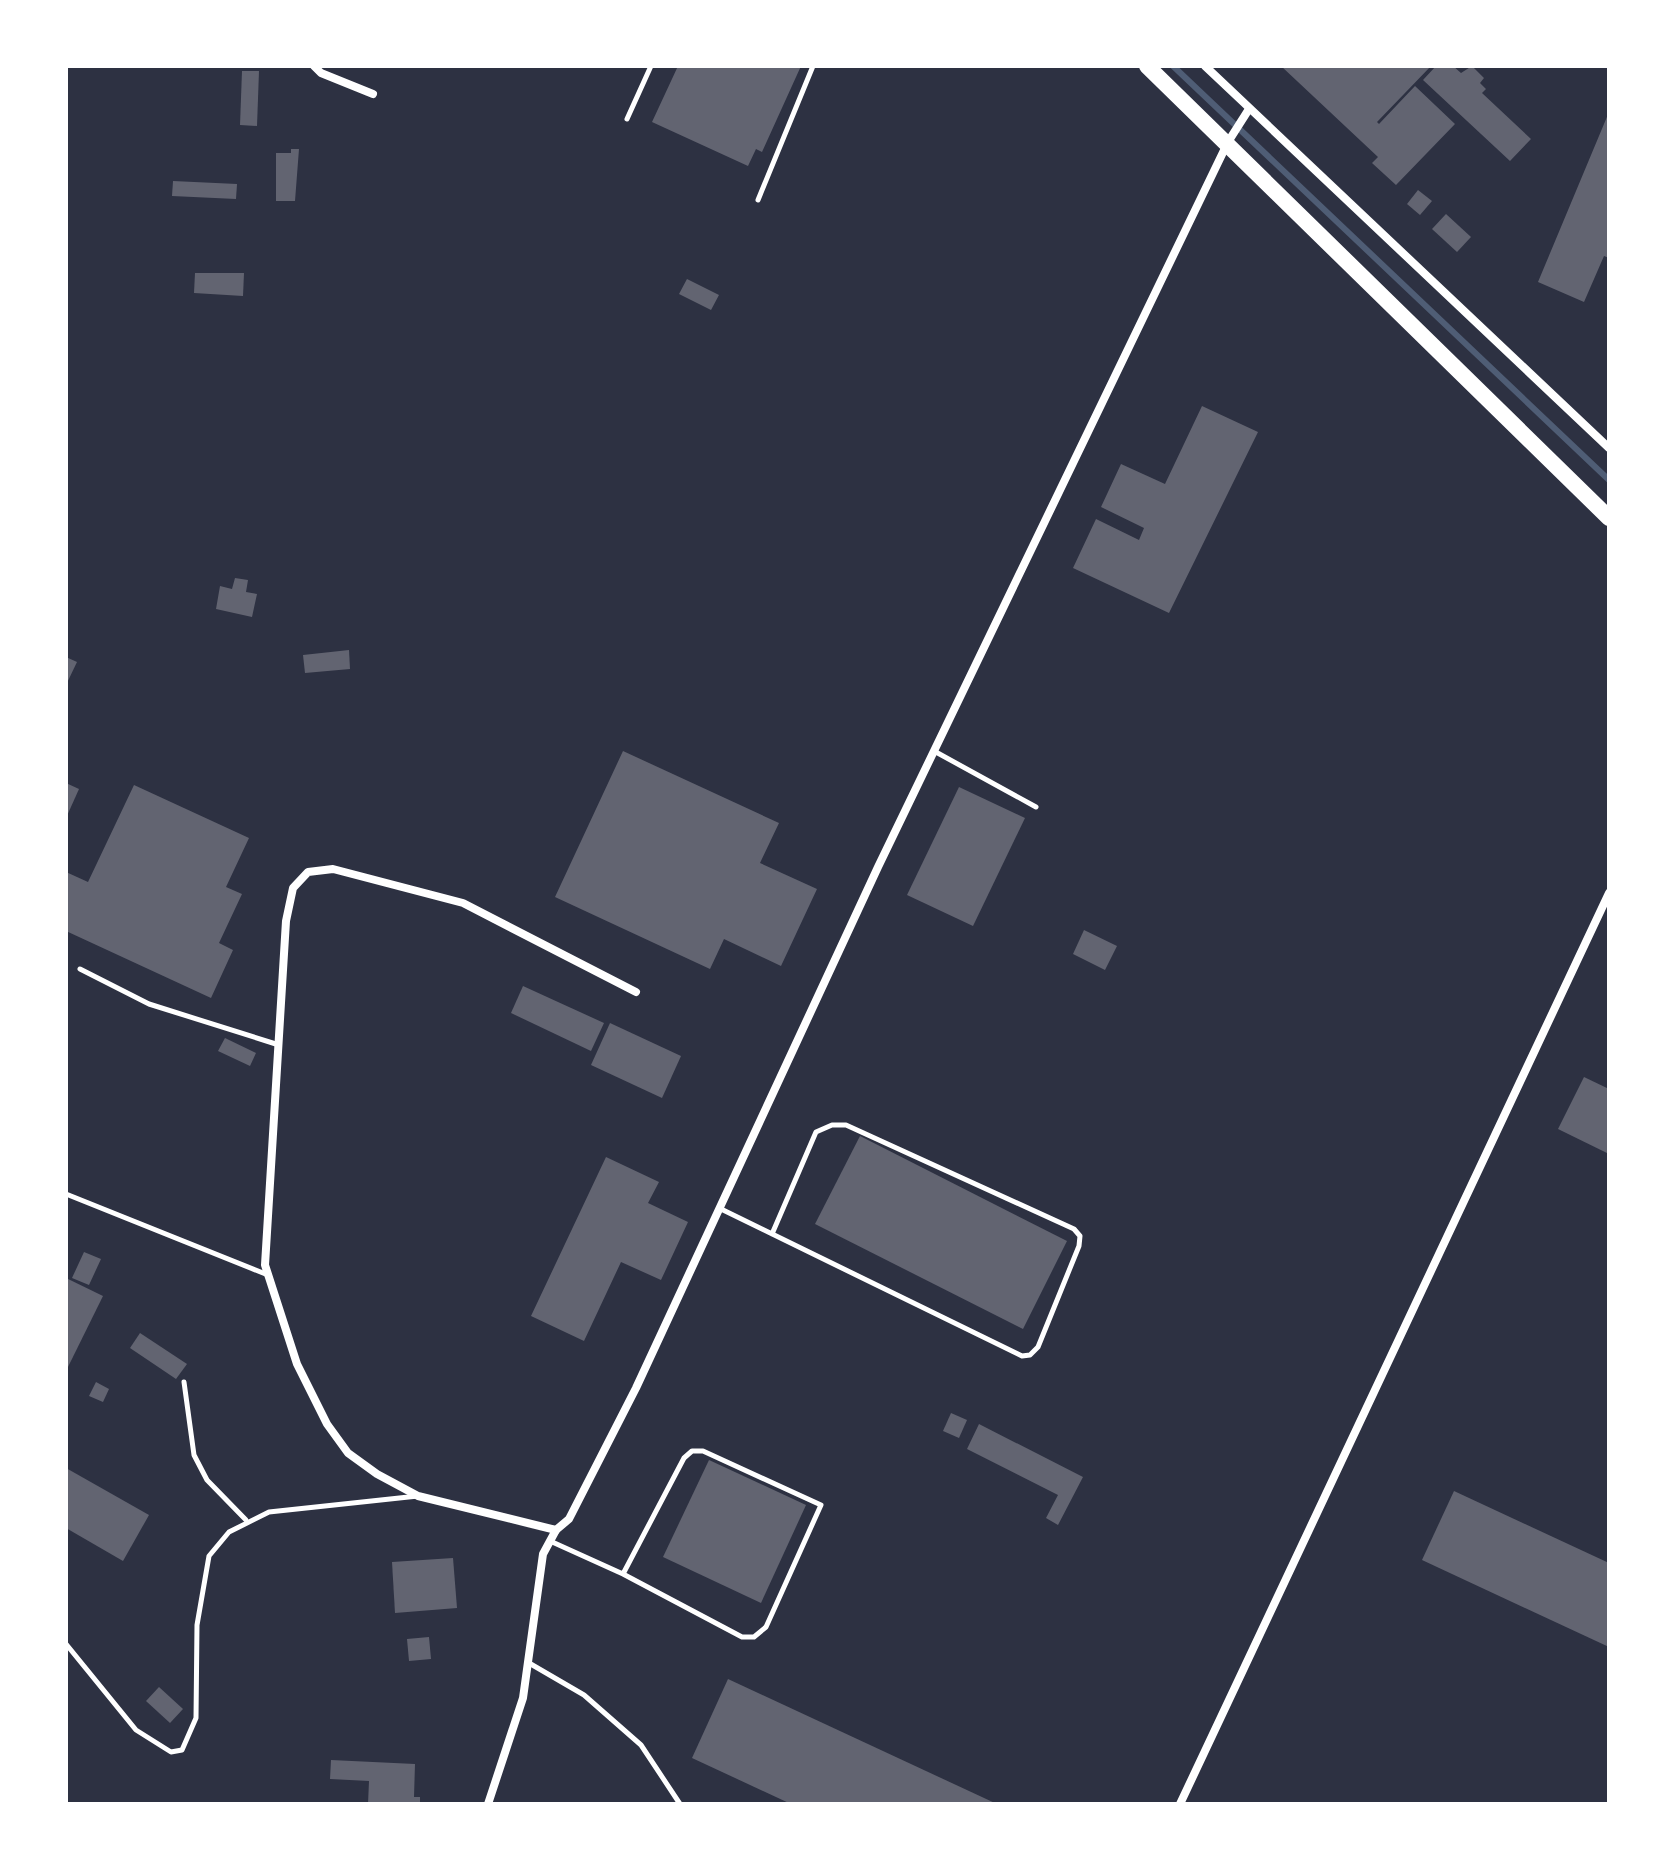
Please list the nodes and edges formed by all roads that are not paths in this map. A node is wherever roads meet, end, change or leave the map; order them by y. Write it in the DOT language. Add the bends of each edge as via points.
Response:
graph roads {
  1 [pos="314,66"];
  2 [pos="651,66"];
  3 [pos="813,66"];
  4 [pos="1147,66"];
  5 [pos="1205,66"];
  6 [pos="373,94"];
  7 [pos="1249,109"];
  8 [pos="627,119"];
  9 [pos="1228,142"];
  10 [pos="758,200"];
  11 [pos="1609,448"];
  12 [pos="1609,518"];
  13 [pos="934,751"];
  14 [pos="1036,807"];
  15 [pos="1609,893"];
  16 [pos="80,969"];
  17 [pos="636,992"];
  18 [pos="280,1046"];
  19 [pos="66,1194"];
  20 [pos="721,1209"];
  21 [pos="772,1234"];
  22 [pos="268,1276"];
  23 [pos="184,1382"];
  24 [pos="418,1496"];
  25 [pos="246,1520"];
  26 [pos="556,1530"];
  27 [pos="549,1540"];
  28 [pos="623,1574"];
  29 [pos="66,1644"];
  30 [pos="529,1663"];
  31 [pos="488,1804"];
  32 [pos="680,1804"];
  33 [pos="1180,1804"];
  1 -- 6 [label="street"];
  2 -- 8 [label="lane"];
  3 -- 10 [label="lane"];
  4 -- 9 [label="main road"];
  5 -- 7 [label="street"];
  7 -- 9 [label="street"];
  7 -- 11 [label="street"];
  9 -- 12 [label="main road"];
  9 -- 13 [label="street"];
  13 -- 14 [label="lane"];
  13 -- 20 [label="street"];
  15 -- 33 [label="street"];
  16 -- 18 [label="lane" via="149,1004"];
  17 -- 18 [label="street" via="463,903 333,869 308,872 293,888 286,921"];
  18 -- 22 [label="street"];
  19 -- 22 [label="lane"];
  20 -- 21 [label="lane"];
  20 -- 26 [label="street" via="569,1519"];
  21 -- 21 [label="lane" via="1022,1356 1038,1347 1080,1236 846,1125 816,1132"];
  22 -- 24 [label="street" via="297,1364 327,1424 348,1453"];
  23 -- 25 [label="lane" via="194,1455 207,1480"];
  24 -- 25 [label="lane" via="269,1512"];
  24 -- 26 [label="street"];
  25 -- 29 [label="lane" via="209,1556 197,1625 196,1718 182,1750 171,1752 136,1730"];
  26 -- 27 [label="street"];
  27 -- 28 [label="lane"];
  27 -- 30 [label="street" via="540,1566"];
  28 -- 28 [label="lane" via="692,1451 703,1451 821,1505 766,1627 754,1637 742,1637"];
  30 -- 31 [label="street" via="523,1698"];
  30 -- 32 [label="lane" via="584,1695 641,1745"];
}
